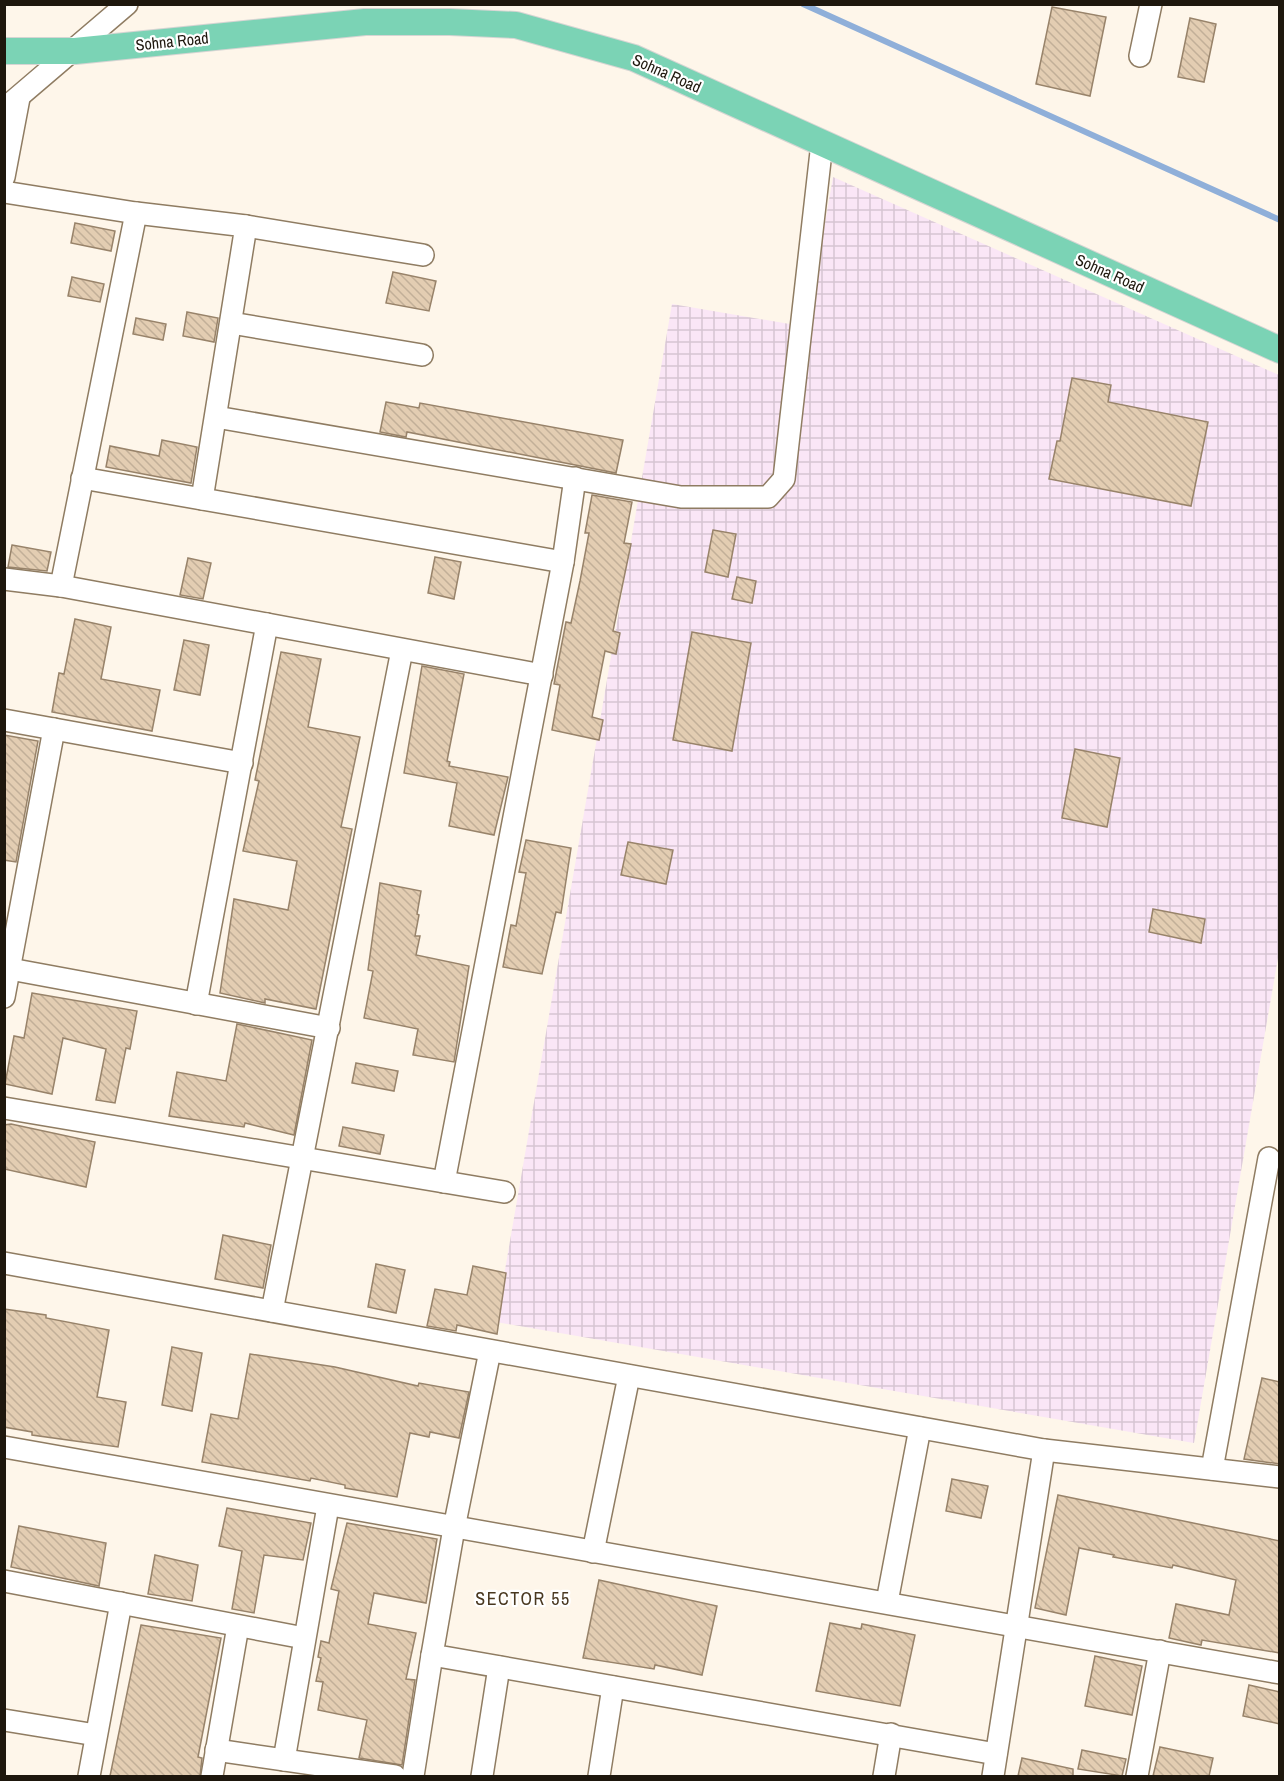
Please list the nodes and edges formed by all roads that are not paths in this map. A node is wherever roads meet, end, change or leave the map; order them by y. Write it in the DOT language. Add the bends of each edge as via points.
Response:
graph roads {
  1 [pos="127,4"];
  2 [pos="1151,4"];
  3 [pos="4,51"];
  4 [pos="75,51"];
  5 [pos="1140,56"];
  6 [pos="12,104"];
  7 [pos="822,143"];
  8 [pos="4,177"];
  9 [pos="4,192"];
  10 [pos="136,213"];
  11 [pos="246,226"];
  12 [pos="423,255"];
  13 [pos="231,323"];
  14 [pos="1280,350"];
  15 [pos="422,355"];
  16 [pos="216,417"];
  17 [pos="82,478"];
  18 [pos="575,478"];
  19 [pos="202,499"];
  20 [pos="563,562"];
  21 [pos="4,579"];
  22 [pos="61,586"];
  23 [pos="267,624"];
  24 [pos="402,650"];
  25 [pos="542,675"];
  26 [pos="4,720"];
  27 [pos="54,729"];
  28 [pos="242,762"];
  29 [pos="10,969"];
  30 [pos="4,997"];
  31 [pos="196,1004"];
  32 [pos="329,1028"];
  33 [pos="4,1108"];
  34 [pos="1269,1158"];
  35 [pos="304,1159"];
  36 [pos="444,1182"];
  37 [pos="504,1192"];
  38 [pos="4,1263"];
  39 [pos="272,1311"];
  40 [pos="490,1351"];
  41 [pos="629,1376"];
  42 [pos="920,1428"];
  43 [pos="4,1447"];
  44 [pos="1044,1450"];
  45 [pos="1212,1469"];
  46 [pos="1280,1477"];
  47 [pos="328,1506"];
  48 [pos="454,1528"];
  49 [pos="593,1552"];
  50 [pos="4,1581"];
  51 [pos="887,1602"];
  52 [pos="121,1604"];
  53 [pos="1017,1624"];
  54 [pos="238,1626"];
  55 [pos="304,1638"];
  56 [pos="1160,1651"];
  57 [pos="432,1655"];
  58 [pos="499,1667"];
  59 [pos="1280,1673"];
  60 [pos="613,1687"];
  61 [pos="4,1720"];
  62 [pos="891,1734"];
  63 [pos="96,1735"];
  64 [pos="216,1750"];
  65 [pos="996,1754"];
  66 [pos="284,1760"];
  67 [pos="89,1776"];
  68 [pos="212,1776"];
  69 [pos="395,1776"];
  70 [pos="413,1776"];
  71 [pos="482,1776"];
  72 [pos="599,1776"];
  73 [pos="884,1776"];
  74 [pos="993,1776"];
  75 [pos="1137,1776"];
  1 -- 4 [label="street"];
  2 -- 5 [label="street"];
  3 -- 4 [label="main road, Sohna Road"];
  4 -- 6 [label="street"];
  4 -- 7 [label="main road, Sohna Road" via="365,22 516,26 634,58"];
  6 -- 8 [label="street"];
  7 -- 14 [label="main road, Sohna Road"];
  7 -- 18 [label="street" via="784,479 768,497 681,497"];
  9 -- 10 [label="street"];
  10 -- 11 [label="street"];
  10 -- 17 [label="street"];
  11 -- 12 [label="street"];
  11 -- 13 [label="street"];
  13 -- 15 [label="street"];
  13 -- 16 [label="street"];
  16 -- 18 [label="street"];
  16 -- 19 [label="street"];
  17 -- 19 [label="street"];
  17 -- 22 [label="street"];
  18 -- 20 [label="street"];
  19 -- 20 [label="street"];
  20 -- 25 [label="street"];
  21 -- 22 [label="street"];
  22 -- 23 [label="street"];
  23 -- 24 [label="street"];
  23 -- 28 [label="street"];
  24 -- 25 [label="street"];
  24 -- 32 [label="street"];
  25 -- 36 [label="street"];
  26 -- 27 [label="street"];
  27 -- 28 [label="street"];
  27 -- 29 [label="street"];
  28 -- 31 [label="street"];
  29 -- 30 [label="street"];
  29 -- 31 [label="street"];
  31 -- 32 [label="street"];
  32 -- 35 [label="street"];
  33 -- 35 [label="street"];
  34 -- 45 [label="street"];
  35 -- 36 [label="street"];
  35 -- 39 [label="street"];
  36 -- 37 [label="street"];
  38 -- 39 [label="street"];
  39 -- 40 [label="street"];
  40 -- 41 [label="street"];
  40 -- 48 [label="street"];
  41 -- 42 [label="street"];
  41 -- 49 [label="street"];
  42 -- 44 [label="street"];
  42 -- 51 [label="street"];
  43 -- 47 [label="street"];
  44 -- 45 [label="street"];
  44 -- 53 [label="street"];
  45 -- 46 [label="street"];
  47 -- 48 [label="street"];
  47 -- 55 [label="street"];
  48 -- 49 [label="street"];
  48 -- 57 [label="street"];
  49 -- 51 [label="street"];
  50 -- 52 [label="street"];
  51 -- 53 [label="street"];
  52 -- 54 [label="street"];
  52 -- 63 [label="street"];
  53 -- 56 [label="street"];
  53 -- 65 [label="street"];
  54 -- 55 [label="street"];
  54 -- 64 [label="street"];
  55 -- 66 [label="street"];
  56 -- 59 [label="street"];
  56 -- 75 [label="street"];
  57 -- 58 [label="street"];
  57 -- 70 [label="street"];
  58 -- 60 [label="street"];
  58 -- 71 [label="street"];
  60 -- 62 [label="street"];
  60 -- 72 [label="street"];
  61 -- 63 [label="street"];
  62 -- 65 [label="street"];
  62 -- 73 [label="street"];
  63 -- 67 [label="street"];
  64 -- 66 [label="street"];
  64 -- 68 [label="street"];
  65 -- 74 [label="street"];
  66 -- 69 [label="street"];
}
